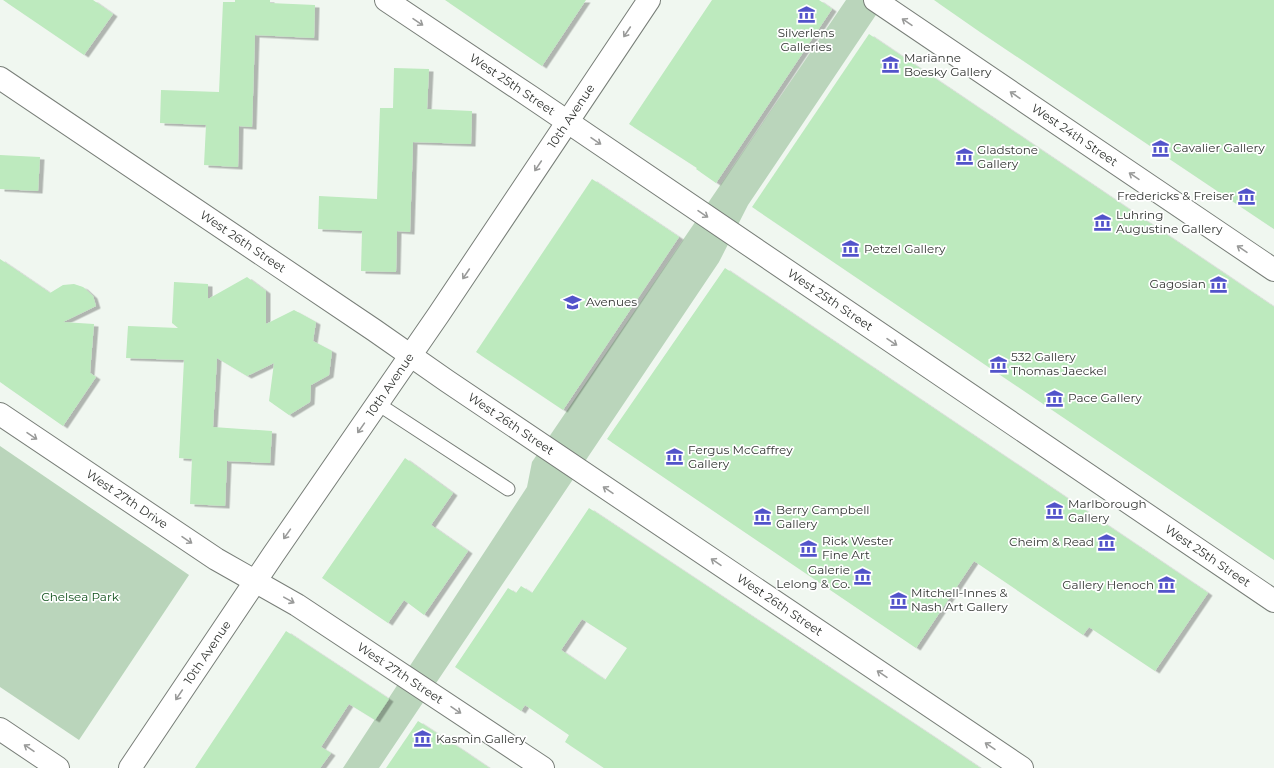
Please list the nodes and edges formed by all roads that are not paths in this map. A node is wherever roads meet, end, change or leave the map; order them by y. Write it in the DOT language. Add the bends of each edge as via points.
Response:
graph roads {
  1 [pos="386,0"];
  2 [pos="649,0"];
  3 [pos="875,0"];
  4 [pos="0,78"];
  5 [pos="567,122"];
  6 [pos="1274,270"];
  7 [pos="411,355"];
  8 [pos="378,404"];
  9 [pos="0,414"];
  10 [pos="508,489"];
  11 [pos="255,582"];
  12 [pos="1274,601"];
  13 [pos="0,729"];
  14 [pos="58,768"];
  15 [pos="130,768"];
  16 [pos="542,768"];
  17 [pos="1022,768"];
  1 -- 5 [label="street, West 25th Street, one-way"];
  2 -- 5 [label="street, 10th Avenue, one-way"];
  6 -- 3 [label="street, West 24th Street, one-way"];
  4 -- 7 [label="street, West 26th Street"];
  5 -- 7 [label="street, 10th Avenue, one-way"];
  5 -- 12 [label="street, West 25th Street, one-way"];
  7 -- 8 [label="street, 10th Avenue"];
  17 -- 7 [label="street, West 26th Street, one-way"];
  8 -- 10 [label="lane"];
  8 -- 11 [label="street, 10th Avenue, one-way"];
  9 -- 11 [label="street, West 27th Drive, one-way" via="216,559"];
  11 -- 15 [label="street, 10th Avenue, one-way"];
  11 -- 16 [label="street, West 27th Street, one-way" via="297,605"];
  14 -- 13 [label="street, one-way"];
}
